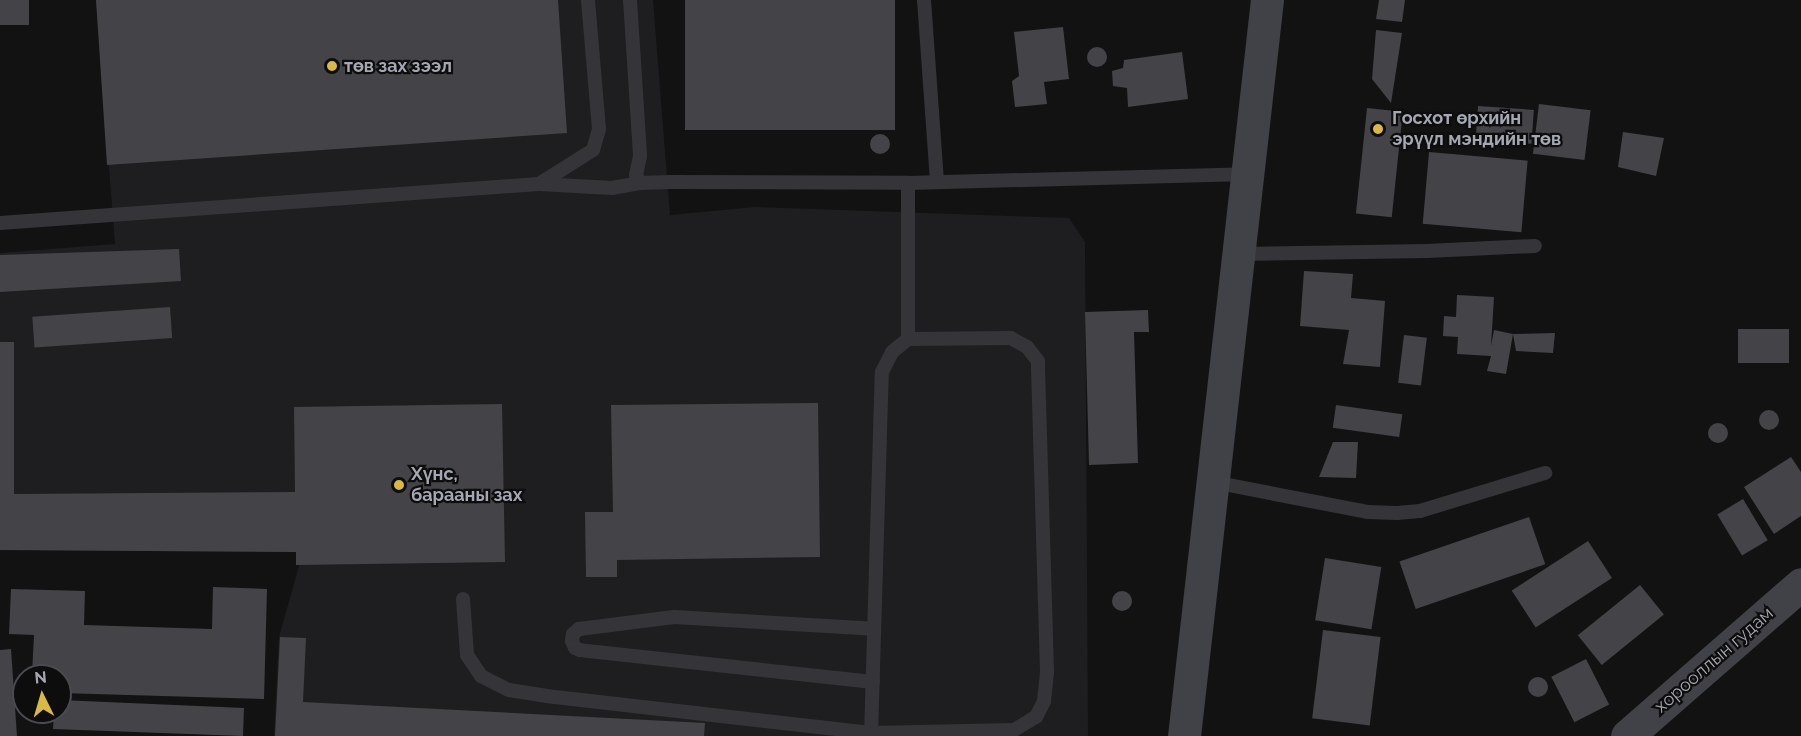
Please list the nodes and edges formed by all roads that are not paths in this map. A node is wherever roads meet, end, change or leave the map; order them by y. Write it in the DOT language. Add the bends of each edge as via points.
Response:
graph roads {
  1 [pos="588,0"];
  2 [pos="630,0"];
  3 [pos="924,0"];
  4 [pos="1267,0"];
  5 [pos="1248,174"];
  6 [pos="937,182"];
  7 [pos="640,183"];
  8 [pos="908,183"];
  9 [pos="539,184"];
  10 [pos="0,223"];
  11 [pos="1535,246"];
  12 [pos="1239,254"];
  13 [pos="908,339"];
  14 [pos="1545,473"];
  15 [pos="1214,482"];
  16 [pos="1801,584"];
  17 [pos="464,599"];
  18 [pos="874,629"];
  19 [pos="873,682"];
  20 [pos="871,735"];
  21 [pos="1184,736"];
  22 [pos="1627,736"];
  1 -- 9 [label="lane" via="599,129 593,150"];
  2 -- 7 [label="lane" via="640,156 636,175"];
  3 -- 6 [label="lane"];
  4 -- 5 [label="street"];
  5 -- 6 [label="lane"];
  5 -- 12 [label="street"];
  6 -- 8 [label="lane"];
  7 -- 8 [label="lane"];
  7 -- 9 [label="lane" via="612,188"];
  8 -- 13 [label="lane"];
  9 -- 10 [label="lane"];
  11 -- 12 [label="lane"];
  12 -- 15 [label="street"];
  13 -- 18 [label="lane" via="892,352 882,372"];
  13 -- 20 [label="lane" via="1011,338 1027,347 1038,361 1047,671 1044,701 1036,717 1014,730"];
  14 -- 15 [label="lane" via="1420,512 1397,513 1367,512"];
  15 -- 21 [label="street"];
  16 -- 22 [label="street, хорооллын гудам"];
  17 -- 20 [label="lane" via="467,655 481,676 509,690"];
  18 -- 19 [label="lane"];
  18 -- 19 [label="lane" via="674,617 579,629 572,642 580,650"];
  19 -- 20 [label="lane"];
}
